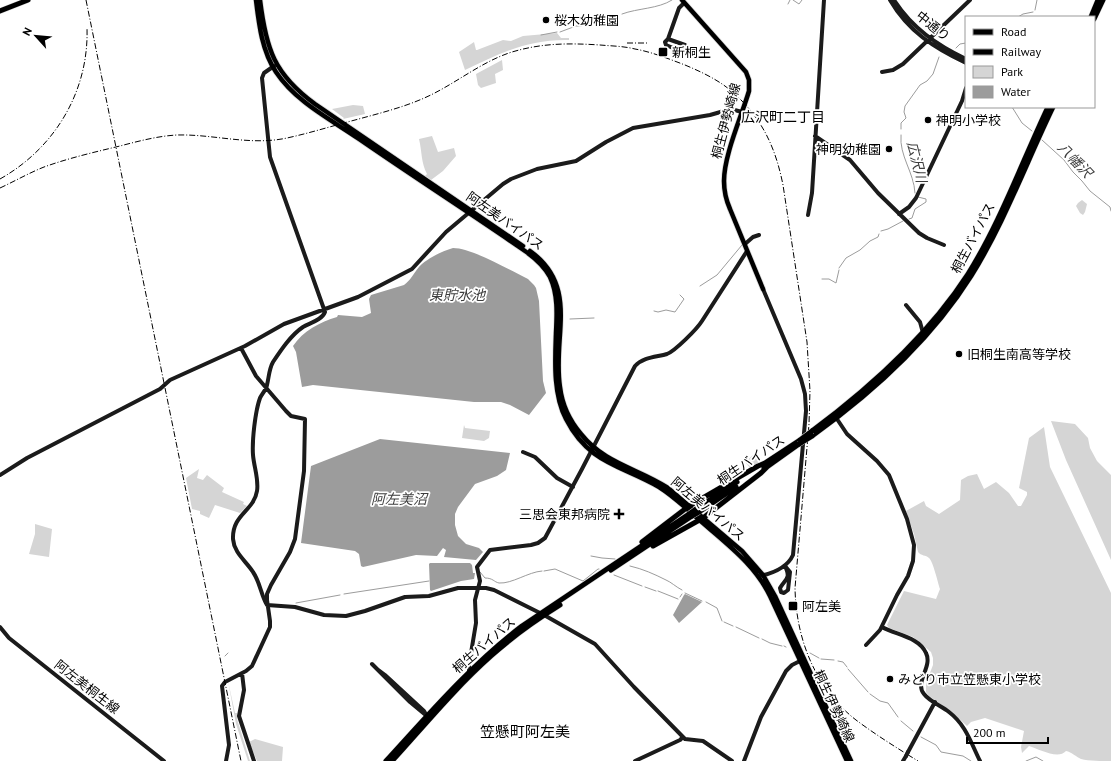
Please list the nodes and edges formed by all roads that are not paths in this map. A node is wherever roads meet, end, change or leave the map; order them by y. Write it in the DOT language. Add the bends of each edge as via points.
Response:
graph roads {
  1 [pos="28,0"];
  2 [pos="256,0"];
  3 [pos="260,0"];
  4 [pos="824,0"];
  5 [pos="890,0"];
  6 [pos="894,0"];
  7 [pos="970,0"];
  8 [pos="683,1"];
  9 [pos="1099,2"];
  10 [pos="0,11"];
  11 [pos="1092,16"];
  12 [pos="1095,16"];
  13 [pos="668,39"];
  14 [pos="928,40"];
  15 [pos="965,58"];
  16 [pos="965,62"];
  17 [pos="275,66"];
  18 [pos="882,72"];
  19 [pos="965,91"];
  20 [pos="1048,108"];
  21 [pos="1053,108"];
  22 [pos="742,112"];
  23 [pos="816,136"];
  24 [pos="470,212"];
  25 [pos="900,214"];
  26 [pos="808,215"];
  27 [pos="759,235"];
  28 [pos="744,244"];
  29 [pos="944,245"];
  30 [pos="747,251"];
  31 [pos="974,267"];
  32 [pos="763,289"];
  33 [pos="906,305"];
  34 [pos="324,310"];
  35 [pos="304,316"];
  36 [pos="308,324"];
  37 [pos="923,335"];
  38 [pos="241,348"];
  39 [pos="266,388"];
  40 [pos="835,416"];
  41 [pos="592,449"];
  42 [pos="523,452"];
  43 [pos="766,465"];
  44 [pos="0,475"];
  45 [pos="573,488"];
  46 [pos="687,507"];
  47 [pos="691,515"];
  48 [pos="701,519"];
  49 [pos="619,560"];
  50 [pos="785,566"];
  51 [pos="606,573"];
  52 [pos="761,575"];
  53 [pos="479,588"];
  54 [pos="267,605"];
  55 [pos="542,614"];
  56 [pos="0,627"];
  57 [pos="882,627"];
  58 [pos="866,645"];
  59 [pos="802,660"];
  60 [pos="372,664"];
  61 [pos="242,673"];
  62 [pos="469,674"];
  63 [pos="814,680"];
  64 [pos="935,702"];
  65 [pos="429,717"];
  66 [pos="683,737"];
  67 [pos="164,761"];
  68 [pos="226,761"];
  69 [pos="254,761"];
  70 [pos="386,761"];
  71 [pos="392,761"];
  72 [pos="635,761"];
  73 [pos="732,761"];
  74 [pos="744,761"];
  75 [pos="847,761"];
  76 [pos="851,761"];
  77 [pos="903,761"];
  78 [pos="980,761"];
  1 -- 10 [label="highway"];
  2 -- 17 [label="main road, 阿左美バイパス" via="262,42"];
  3 -- 17 [label="main road, 阿左美バイパス" via="266,39"];
  4 -- 23 [label="street"];
  5 -- 14 [label="street, 中通り" via="906,23"];
  6 -- 14 [label="street, 中通り"];
  7 -- 14 [label="street"];
  8 -- 13 [label="street"];
  8 -- 22 [label="main road, 桐生伊勢崎線" via="748,76 749,87"];
  9 -- 11 [label="highway"];
  9 -- 12 [label="highway"];
  13 -- 13 [label="street" via="685,45 683,51 666,45"];
  14 -- 15 [label="street, 中通り"];
  14 -- 16 [label="street" via="940,50"];
  14 -- 18 [label="street" via="900,66"];
  17 -- 24 [label="main road, 阿左美バイパス" via="286,85 302,100"];
  17 -- 34 [label="street" via="264,73 262,78 269,152"];
  19 -- 25 [label="street" via="916,198"];
  20 -- 31 [label="highway, 桐生バイパス"];
  21 -- 31 [label="highway, 桐生バイパス" via="996,229"];
  22 -- 24 [label="street" via="731,109 710,115 630,128 576,161 537,169 511,180"];
  22 -- 28 [label="main road, 桐生伊勢崎線" via="725,165 724,180 727,202"];
  23 -- 25 [label="street" via="850,160"];
  23 -- 26 [label="street"];
  24 -- 34 [label="street" via="412,269 368,293"];
  24 -- 41 [label="main road, 阿左美バイパス" via="538,257 554,278 561,302 559,369 562,395 573,423"];
  25 -- 29 [label="street" via="924,236"];
  27 -- 28 [label="street"];
  28 -- 30 [label="main road, 桐生伊勢崎線"];
  30 -- 32 [label="main road, 桐生伊勢崎線"];
  30 -- 41 [label="street" via="694,331 670,353 645,360 635,366"];
  31 -- 37 [label="highway, 桐生バイパス"];
  32 -- 50 [label="street" via="801,379 806,401 794,550"];
  33 -- 37 [label="street" via="920,322"];
  34 -- 35 [label="street"];
  34 -- 36 [label="street" via="323,317"];
  35 -- 36 [label="street" via="309,320"];
  35 -- 38 [label="street"];
  36 -- 39 [label="street" via="293,336 276,357 270,368"];
  37 -- 40 [label="highway, 桐生バイパス"];
  38 -- 39 [label="street" via="252,370"];
  38 -- 44 [label="street" via="170,380 157,390 27,458"];
  39 -- 54 [label="street" via="260,399 255,423 253,452 256,494 236,522 233,538 236,550 253,572"];
  39 -- 54 [label="street" via="288,414 305,419 303,478 294,542 270,588"];
  40 -- 43 [label="highway, 桐生バイパス, bridge"];
  40 -- 57 [label="street" via="847,434 889,475 907,519 913,542 914,555 910,569"];
  41 -- 45 [label="street"];
  41 -- 46 [label="main road, 阿左美バイパス" via="611,465 661,488"];
  42 -- 45 [label="street" via="535,457 557,478"];
  43 -- 46 [label="highway" via="758,466"];
  43 -- 47 [label="highway, 桐生バイパス, bridge"];
  43 -- 48 [label="highway" via="761,473"];
  45 -- 53 [label="street" via="544,540 487,553 477,567"];
  46 -- 48 [label="main road, 阿左美バイパス"];
  46 -- 49 [label="highway"];
  47 -- 49 [label="highway, 桐生バイパス"];
  47 -- 51 [label="highway, 桐生バイパス"];
  48 -- 51 [label="highway"];
  48 -- 52 [label="main road, 阿左美バイパス" via="742,551"];
  49 -- 55 [label="highway, 桐生バイパス"];
  50 -- 50 [label="street" via="790,572 788,590 784,593 780,588 787,579 788,572"];
  50 -- 52 [label="street"];
  51 -- 55 [label="highway, 桐生バイパス"];
  52 -- 59 [label="main road, 阿左美バイパス" via="771,588"];
  53 -- 54 [label="street" via="458,588 429,596 405,597 346,616 324,615 296,607"];
  53 -- 55 [label="street" via="494,590"];
  53 -- 62 [label="street" via="475,599 476,623"];
  54 -- 61 [label="street" via="270,627 254,664"];
  55 -- 62 [label="highway, 桐生バイパス" via="505,638"];
  55 -- 66 [label="street" via="595,644"];
  56 -- 67 [label="street, 阿左美桐生線" via="9,638"];
  57 -- 58 [label="street"];
  57 -- 64 [label="street" via="913,641 926,652 928,662 921,688 925,696"];
  59 -- 63 [label="main road, 阿左美バイパス"];
  59 -- 74 [label="street" via="786,671 761,717"];
  59 -- 75 [label="main road, 桐生伊勢崎線"];
  60 -- 65 [label="street"];
  61 -- 68 [label="street" via="222,686 229,745"];
  61 -- 69 [label="street" via="244,690 240,719"];
  62 -- 65 [label="highway, 桐生バイパス"];
  63 -- 76 [label="main road, 桐生伊勢崎線"];
  64 -- 77 [label="street"];
  64 -- 78 [label="street" via="950,712 962,726"];
  65 -- 70 [label="highway, 桐生バイパス"];
  65 -- 71 [label="highway, 桐生バイパス"];
  66 -- 72 [label="street"];
  66 -- 73 [label="street" via="703,741"];
}
